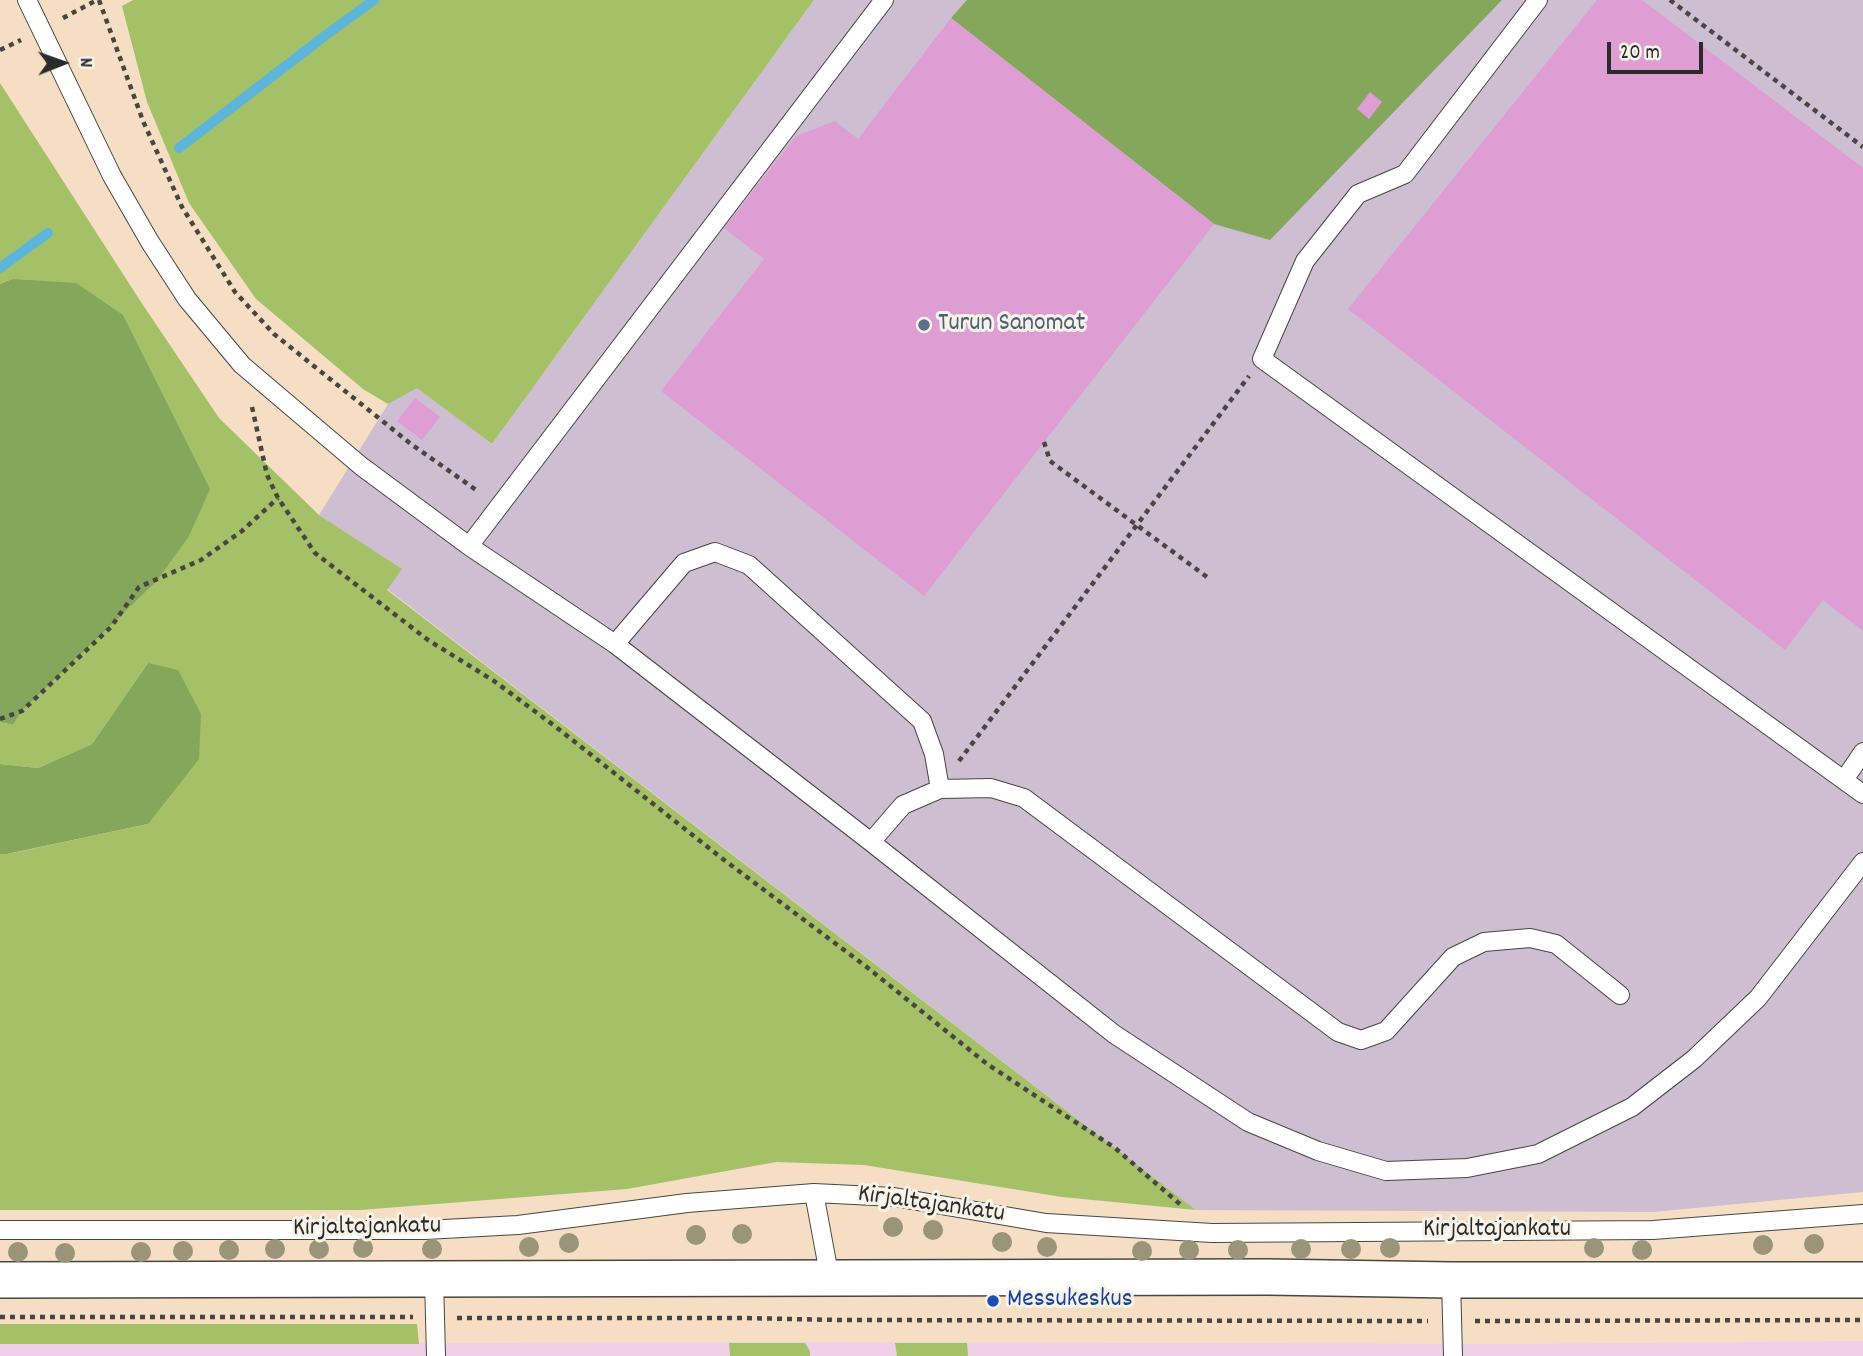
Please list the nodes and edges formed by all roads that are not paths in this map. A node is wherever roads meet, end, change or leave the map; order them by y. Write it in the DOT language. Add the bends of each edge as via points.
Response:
graph roads {
  1 [pos="27,0"];
  2 [pos="884,0"];
  3 [pos="1538,0"];
  4 [pos="469,546"];
  5 [pos="615,644"];
  6 [pos="1863,752"];
  7 [pos="1844,780"];
  8 [pos="940,789"];
  9 [pos="1863,794"];
  10 [pos="872,842"];
  11 [pos="1863,862"];
  12 [pos="1620,995"];
  13 [pos="814,1193"];
  14 [pos="1863,1214"];
  15 [pos="0,1230"];
  16 [pos="434,1279"];
  17 [pos="830,1279"];
  18 [pos="0,1280"];
  19 [pos="1451,1280"];
  20 [pos="1863,1280"];
  21 [pos="436,1356"];
  22 [pos="1453,1356"];
  1 -- 4 [label="lane" via="112,176 187,299 242,365 361,466"];
  2 -- 4 [label="lane"];
  3 -- 7 [label="lane" via="1405,174 1358,194 1306,261 1262,359"];
  4 -- 5 [label="lane"];
  5 -- 8 [label="lane" via="684,563 715,552 750,565 922,721"];
  5 -- 10 [label="lane"];
  6 -- 7 [label="lane"];
  7 -- 9 [label="lane"];
  8 -- 10 [label="lane" via="904,805"];
  8 -- 12 [label="lane" via="991,788 1024,798 1338,1032 1361,1040 1386,1031 1453,957 1484,942 1530,938 1556,944"];
  10 -- 11 [label="lane" via="1114,1034 1248,1122 1318,1151 1386,1171 1467,1168 1538,1154 1632,1107 1694,1059 1758,998"];
  13 -- 14 [label="lane, Kirjaltajankatu" via="894,1197 1046,1223 1212,1233 1653,1230"];
  13 -- 15 [label="lane, Kirjaltajankatu" via="687,1203 518,1225 425,1230"];
  13 -- 17 [label="lane"];
  16 -- 17 [label="street, Kirjaltajankatu"];
  16 -- 18 [label="street, Kirjaltajankatu"];
  16 -- 21 [label="lane"];
  17 -- 19 [label="street, Kirjaltajankatu"];
  19 -- 20 [label="street, Kirjaltajankatu"];
  19 -- 22 [label="lane"];
}
